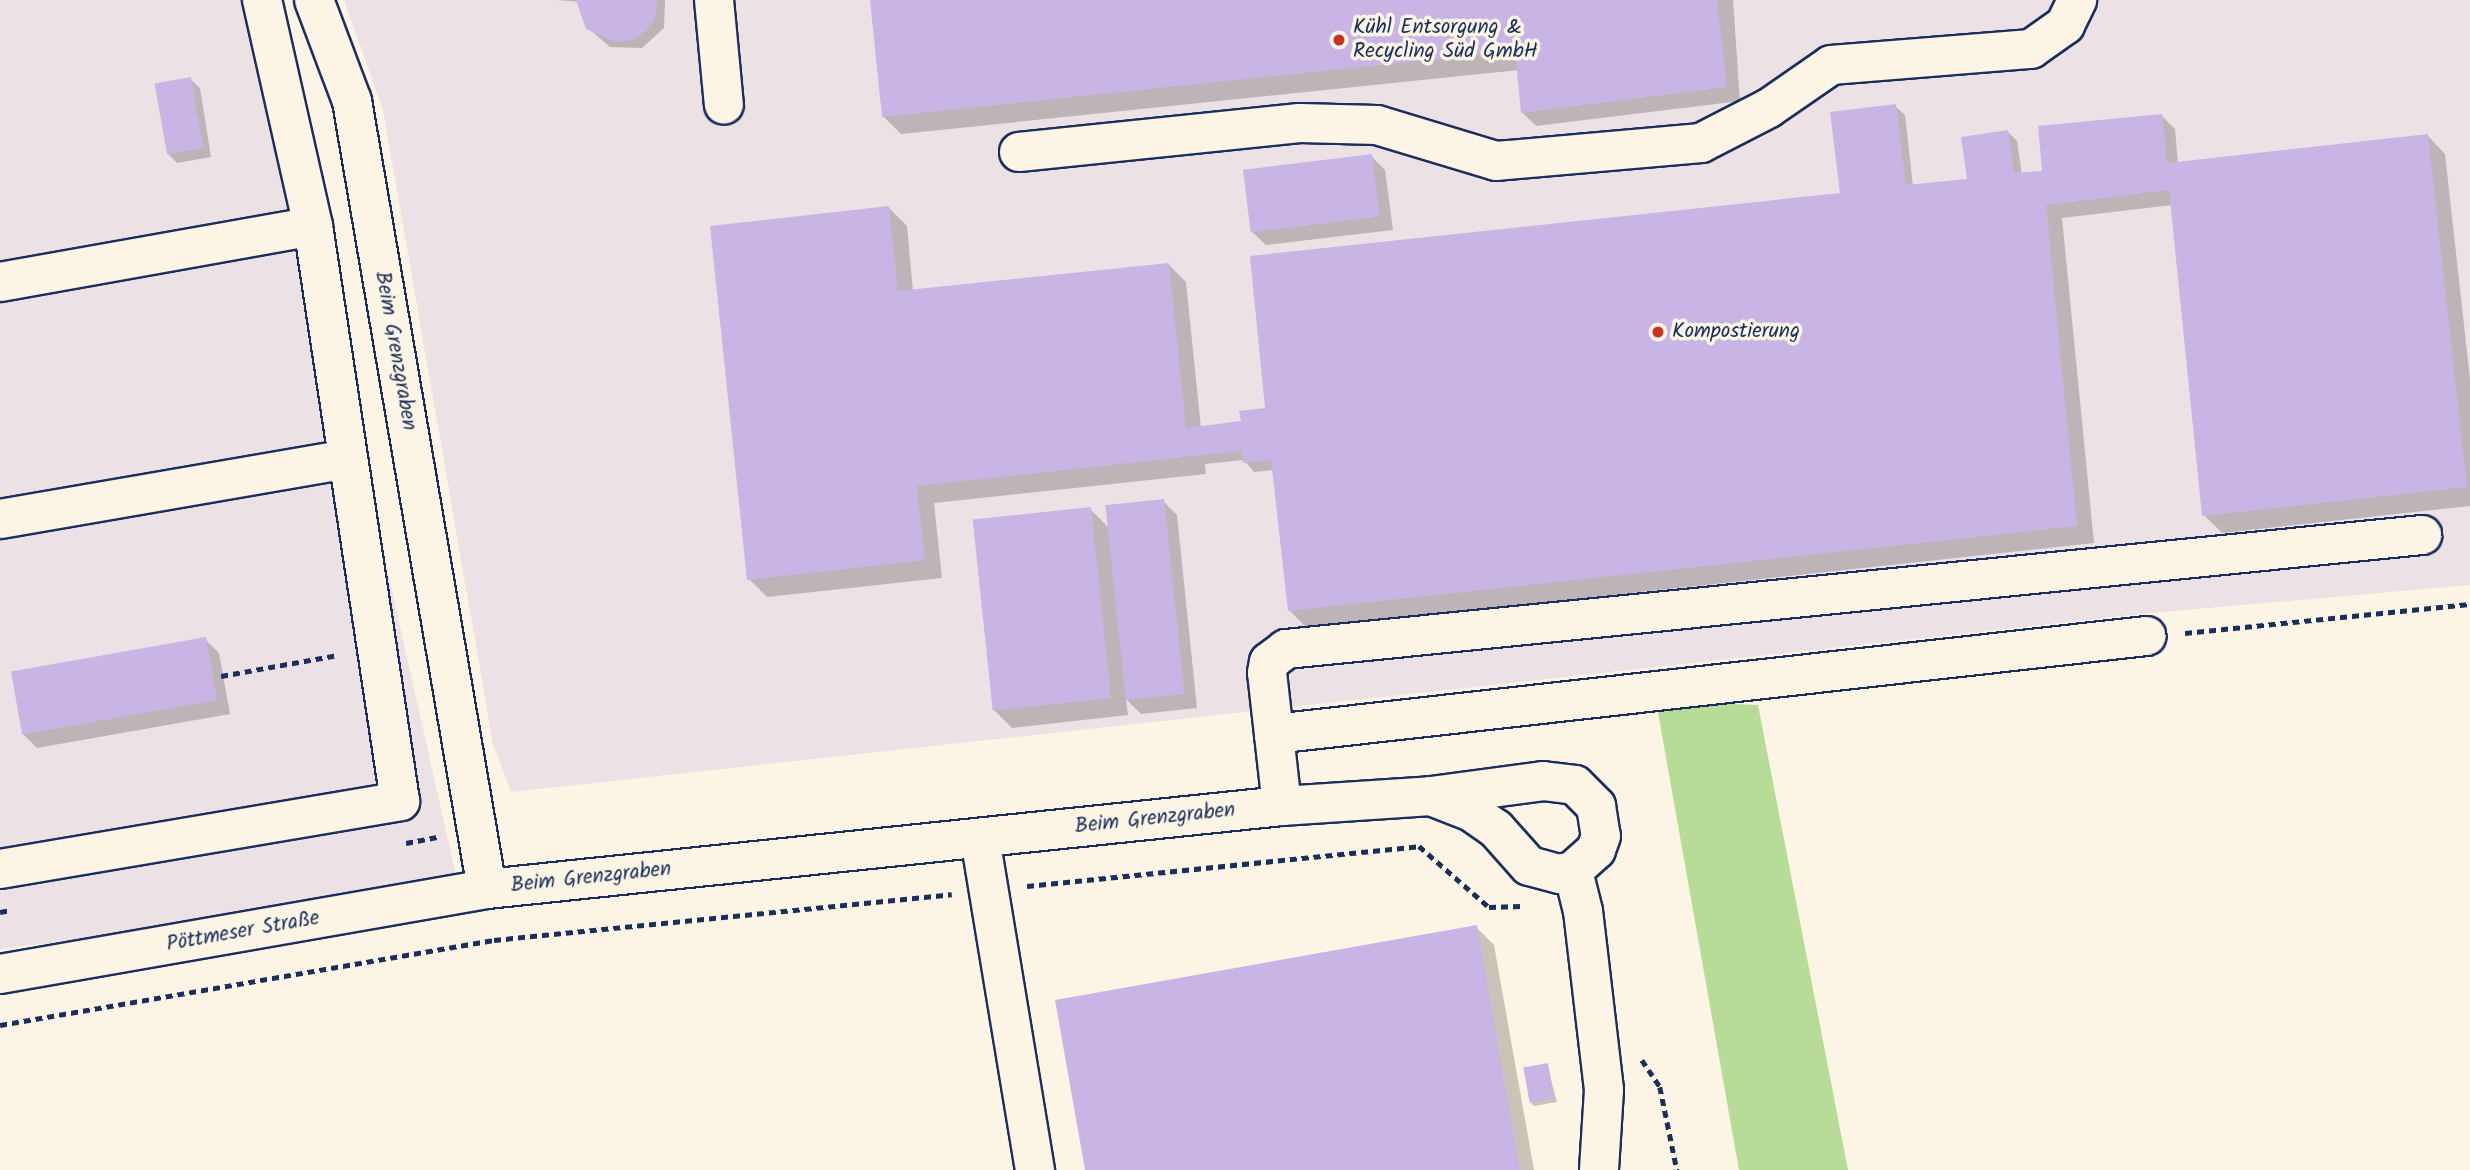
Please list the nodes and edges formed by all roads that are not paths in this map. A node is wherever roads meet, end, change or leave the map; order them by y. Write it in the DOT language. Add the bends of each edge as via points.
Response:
graph roads {
  1 [pos="262,0"];
  2 [pos="314,0"];
  3 [pos="714,0"];
  4 [pos="2077,0"];
  5 [pos="724,105"];
  6 [pos="1019,152"];
  7 [pos="313,226"];
  8 [pos="0,282"];
  9 [pos="348,459"];
  10 [pos="0,519"];
  11 [pos="2422,535"];
  12 [pos="2147,636"];
  13 [pos="1274,734"];
  14 [pos="1431,796"];
  15 [pos="1282,806"];
  16 [pos="980,838"];
  17 [pos="0,869"];
  18 [pos="1577,887"];
  19 [pos="487,889"];
  20 [pos="0,974"];
  21 [pos="1035,1170"];
  22 [pos="1599,1170"];
  1 -- 7 [label="street"];
  2 -- 19 [label="street, Beim Grenzgraben" via="352,101"];
  3 -- 5 [label="street"];
  4 -- 6 [label="street" via="2066,25 2031,49 1831,65 1769,108 1701,143 1496,161 1377,125 1300,123"];
  7 -- 8 [label="street"];
  7 -- 9 [label="street"];
  9 -- 10 [label="street"];
  9 -- 17 [label="street" via="400,801"];
  11 -- 13 [label="street" via="1286,649 1269,662"];
  12 -- 13 [label="street"];
  13 -- 15 [label="street"];
  14 -- 15 [label="street, Beim Grenzgraben"];
  14 -- 18 [label="street" via="1496,828 1529,866"];
  14 -- 18 [label="street, Beim Grenzgraben" via="1543,781 1574,785 1596,806 1601,836"];
  15 -- 16 [label="street, Beim Grenzgraben"];
  16 -- 19 [label="street, Beim Grenzgraben"];
  16 -- 21 [label="street"];
  18 -- 22 [label="street" via="1604,1090"];
  19 -- 20 [label="street, Pöttmeser Straße"];
}
